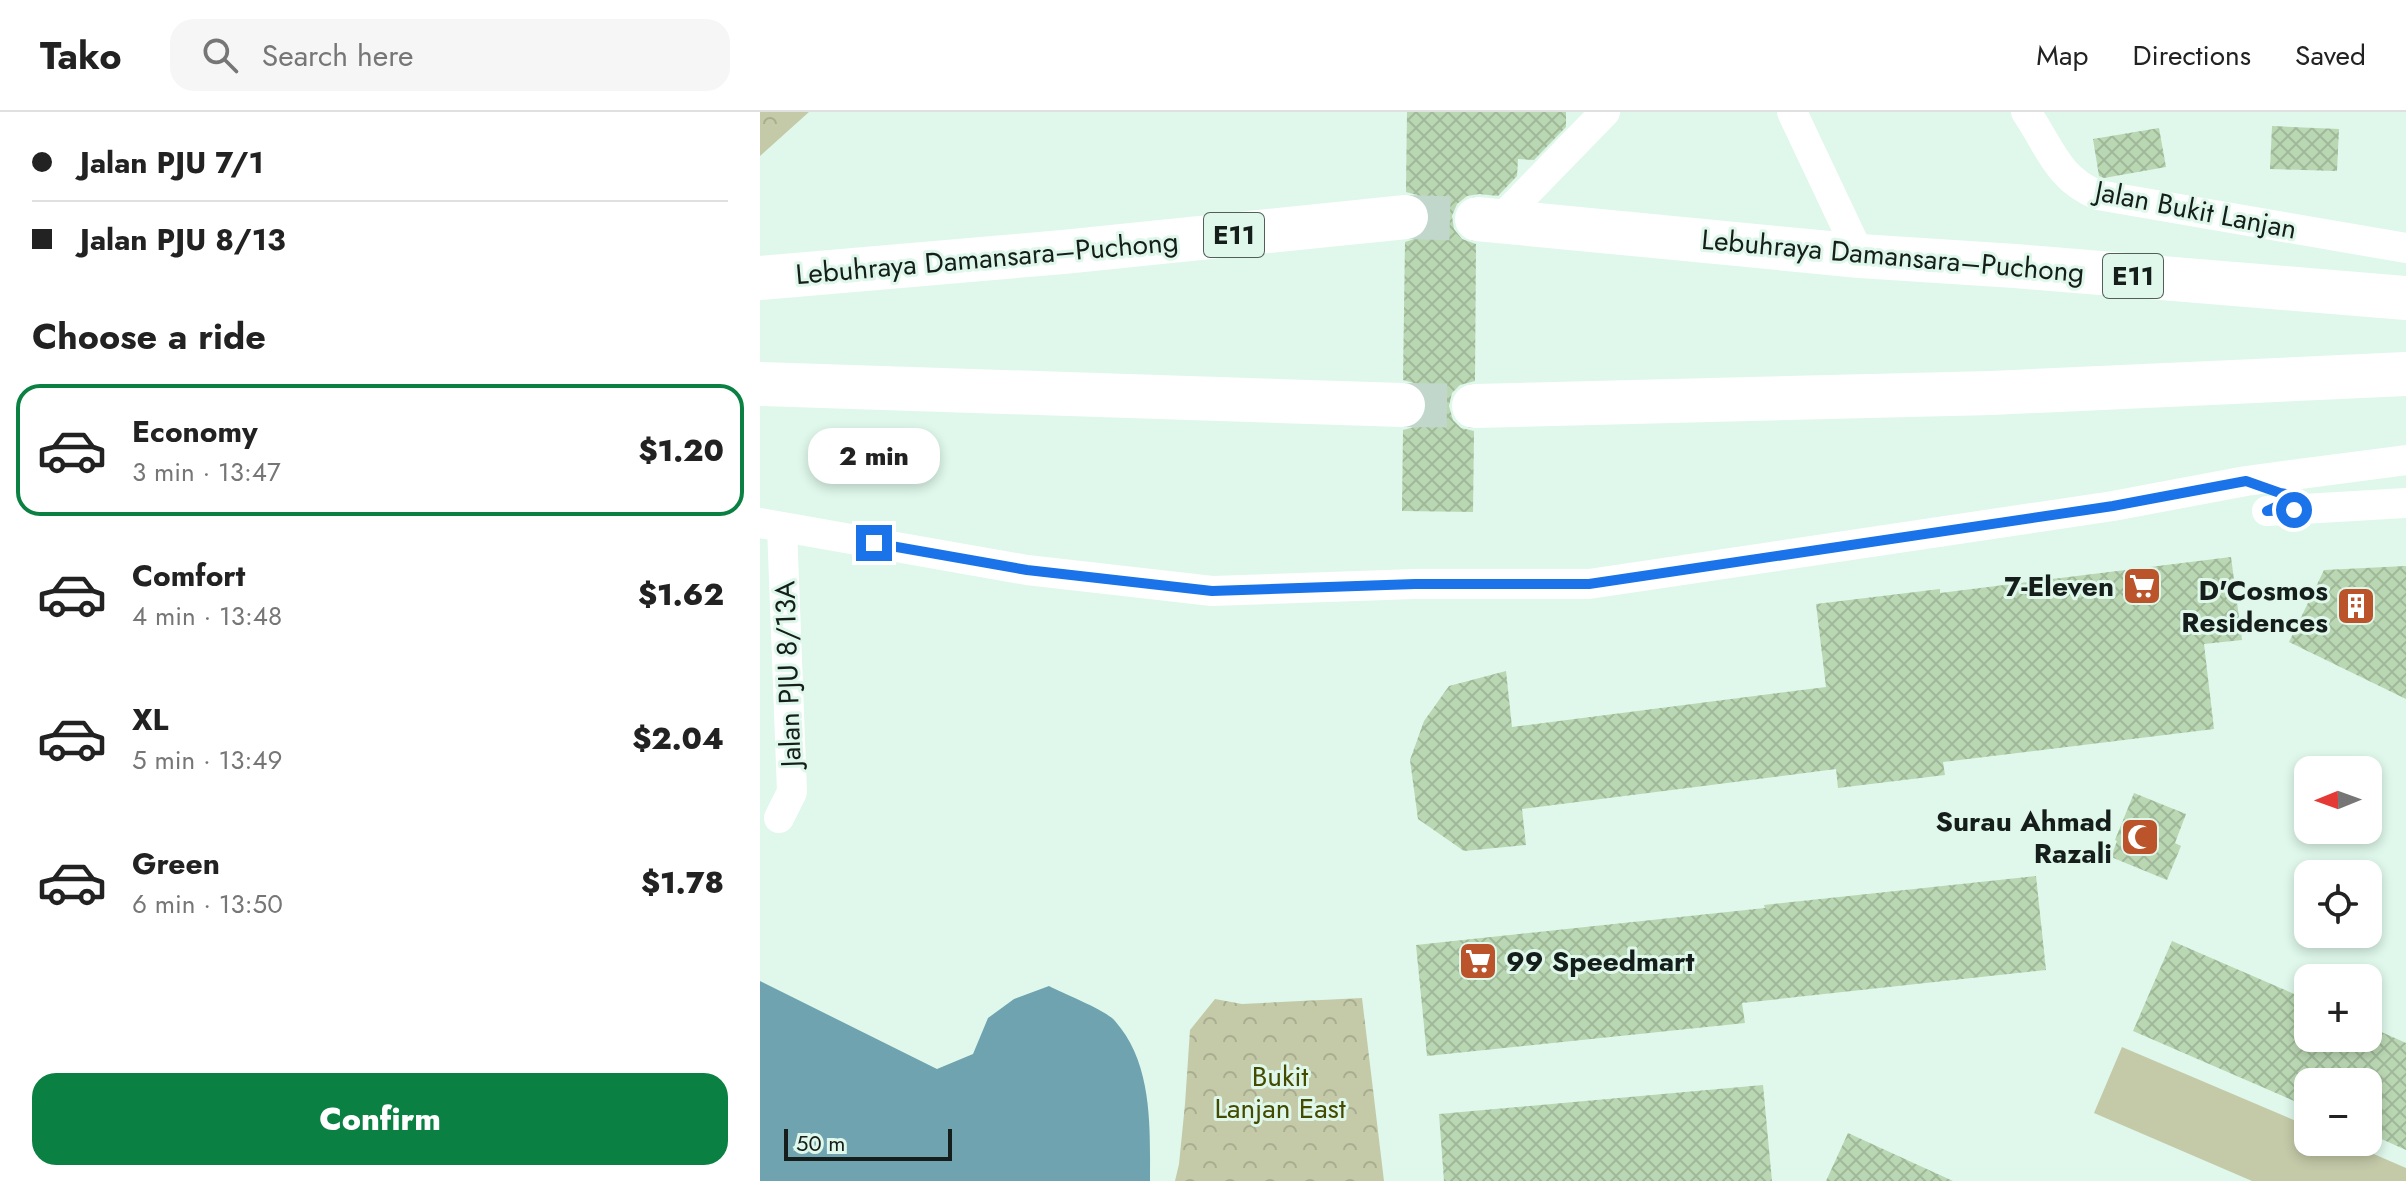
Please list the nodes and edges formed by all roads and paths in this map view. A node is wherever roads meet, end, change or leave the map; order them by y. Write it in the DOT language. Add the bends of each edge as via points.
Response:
graph roads {
  1 [pos="1605,112"];
  2 [pos="1792,112"];
  3 [pos="2026,112"];
  4 [pos="1406,217"];
  5 [pos="1488,220"];
  6 [pos="2406,248"];
  7 [pos="1860,256"];
  8 [pos="760,278"];
  9 [pos="2406,298"];
  10 [pos="2406,374"];
  11 [pos="760,384"];
  12 [pos="1403,405"];
  13 [pos="1474,406"];
  14 [pos="2396,462"];
  15 [pos="2246,481"];
  16 [pos="2299,496"];
  17 [pos="2406,503"];
  18 [pos="2347,507"];
  19 [pos="771,525"];
  20 [pos="779,818"];
  1 -- 5 [label="street"];
  2 -- 7 [label="street"];
  3 -- 6 [label="street, Jalan Bukit Lanjan" via="2067,176 2098,195"];
  4 -- 8 [label="highway, Lebuhraya Damansara–Puchong / E11"];
  5 -- 7 [label="highway, Lebuhraya Damansara–Puchong / E11"];
  7 -- 9 [label="highway, Lebuhraya Damansara–Puchong / E11"];
  10 -- 13 [label="highway" via="1991,393"];
  11 -- 12 [label="highway"];
  14 -- 15 [label="street"];
  14 -- 16 [label="street" via="2324,480"];
  15 -- 16 [label="street"];
  15 -- 19 [label="street" via="2113,506 1589,584 1212,591 1027,570"];
  16 -- 18 [label="street"];
  16 -- 18 [label="street" via="2267,511"];
  17 -- 18 [label="street"];
  19 -- 20 [label="street, Jalan PJU 8/13A" via="792,792"];
}
